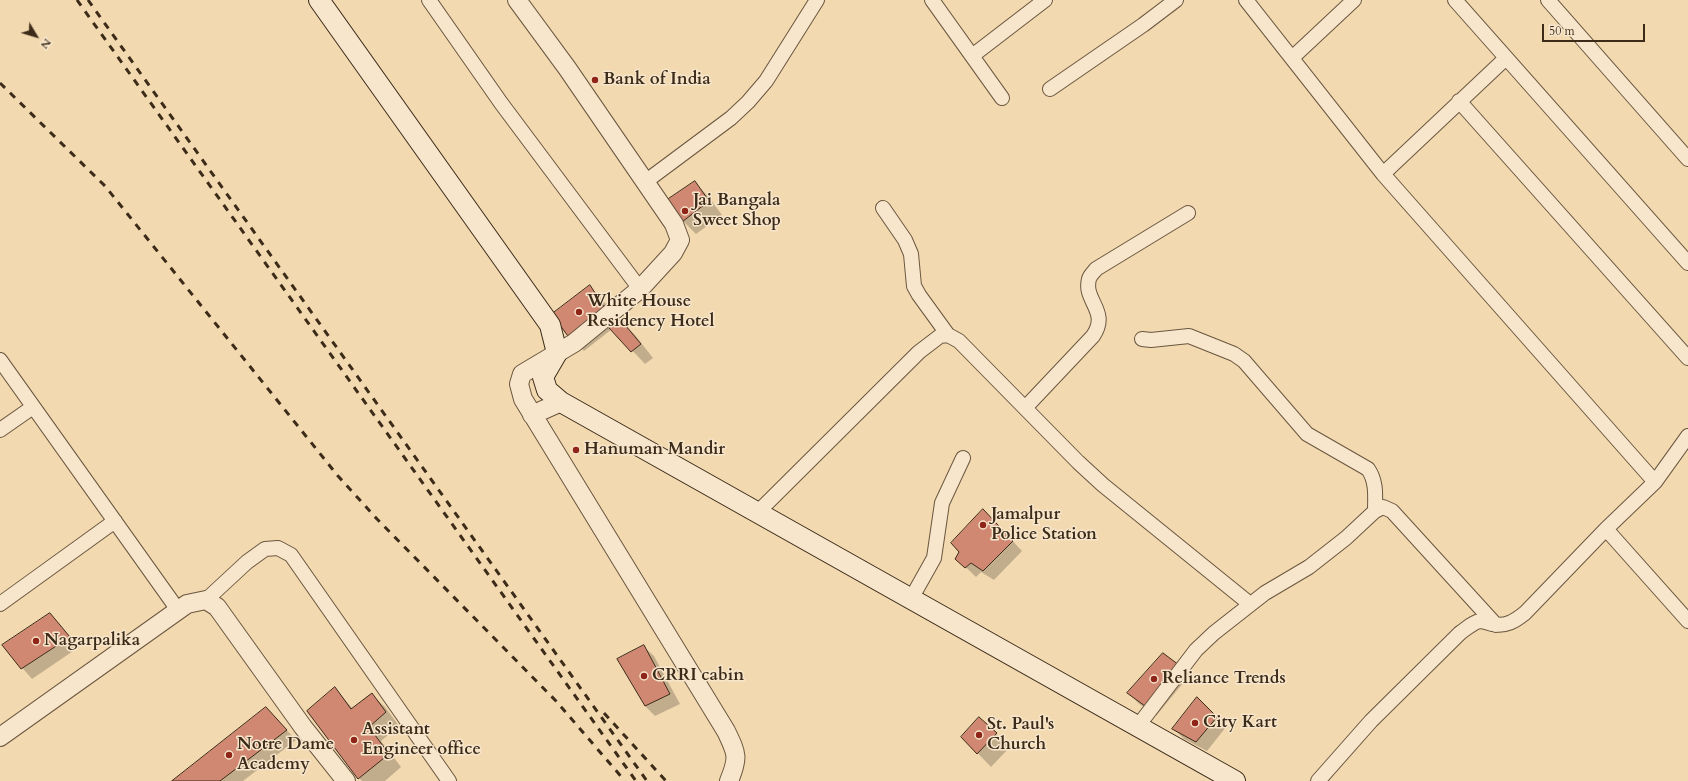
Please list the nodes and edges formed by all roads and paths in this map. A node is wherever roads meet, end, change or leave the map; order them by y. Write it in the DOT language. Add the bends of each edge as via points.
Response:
graph roads {
  1 [pos="319,0"];
  2 [pos="429,0"];
  3 [pos="517,0"];
  4 [pos="817,0"];
  5 [pos="932,0"];
  6 [pos="1045,0"];
  7 [pos="1176,0"];
  8 [pos="1354,0"];
  9 [pos="1455,0"];
  10 [pos="1548,0"];
  11 [pos="1253,3"];
  12 [pos="972,56"];
  13 [pos="1292,58"];
  14 [pos="1506,58"];
  15 [pos="1050,89"];
  16 [pos="1002,98"];
  17 [pos="1459,101"];
  18 [pos="1688,159"];
  19 [pos="1383,174"];
  20 [pos="645,182"];
  21 [pos="883,208"];
  22 [pos="1188,213"];
  23 [pos="1688,263"];
  24 [pos="640,289"];
  25 [pos="948,335"];
  26 [pos="1142,339"];
  27 [pos="557,353"];
  28 [pos="1688,358"];
  29 [pos="0,360"];
  30 [pos="561,402"];
  31 [pos="32,407"];
  32 [pos="1024,408"];
  33 [pos="532,415"];
  34 [pos="0,430"];
  35 [pos="1688,436"];
  36 [pos="963,458"];
  37 [pos="1655,482"];
  38 [pos="1375,511"];
  39 [pos="757,513"];
  40 [pos="115,521"];
  41 [pos="1606,529"];
  42 [pos="911,598"];
  43 [pos="206,600"];
  44 [pos="0,604"];
  45 [pos="1250,604"];
  46 [pos="178,610"];
  47 [pos="1688,621"];
  48 [pos="1496,625"];
  49 [pos="1138,726"];
  50 [pos="0,737"];
  51 [pos="346,781"];
  52 [pos="450,781"];
  53 [pos="729,781"];
  54 [pos="1235,781"];
  55 [pos="1318,781"];
  1 -- 27 [label="main road" via="550,324"];
  2 -- 24 [label="street" via="501,103"];
  3 -- 20 [label="street"];
  4 -- 20 [label="street" via="766,82 748,102 731,118"];
  5 -- 12 [label="street"];
  6 -- 12 [label="street"];
  7 -- 15 [label="street"];
  8 -- 13 [label="street"];
  9 -- 14 [label="street"];
  10 -- 18 [label="street"];
  11 -- 13 [label="street"];
  12 -- 16 [label="street"];
  13 -- 19 [label="street"];
  14 -- 17 [label="street"];
  14 -- 23 [label="street"];
  17 -- 19 [label="street"];
  17 -- 28 [label="street"];
  19 -- 37 [label="street"];
  20 -- 24 [label="street" via="674,224 680,240 673,253"];
  21 -- 25 [label="street" via="905,240 911,254 914,286"];
  22 -- 32 [label="street" via="1096,269 1089,278 1088,288 1099,316 1099,328"];
  24 -- 27 [label="street" via="574,343"];
  25 -- 32 [label="street" via="959,341"];
  25 -- 39 [label="street" via="940,336 919,352"];
  26 -- 38 [label="street" via="1189,336 1218,346 1244,360 1307,434 1368,469 1375,484"];
  27 -- 30 [label="main road" via="543,377 547,390"];
  27 -- 33 [label="street" via="522,374 519,384 522,399"];
  29 -- 31 [label="street"];
  30 -- 33 [label="street"];
  30 -- 39 [label="main road"];
  31 -- 34 [label="street"];
  31 -- 40 [label="street"];
  32 -- 45 [label="street" via="1103,484"];
  33 -- 53 [label="street" via="726,731 736,752 735,766"];
  35 -- 37 [label="street"];
  36 -- 42 [label="street" via="942,503 934,558"];
  37 -- 41 [label="street"];
  38 -- 45 [label="street" via="1309,567"];
  38 -- 48 [label="street" via="1383,507 1392,511"];
  39 -- 42 [label="main road"];
  40 -- 44 [label="street"];
  40 -- 46 [label="street"];
  41 -- 47 [label="street"];
  41 -- 48 [label="street" via="1525,613 1514,621"];
  42 -- 49 [label="main road"];
  43 -- 46 [label="street" via="187,604"];
  43 -- 51 [label="street" via="217,607 303,727"];
  43 -- 52 [label="street" via="265,549 278,548 291,555"];
  45 -- 49 [label="street" via="1196,650"];
  46 -- 50 [label="street"];
  48 -- 55 [label="street" via="1480,621 1460,633 1371,721"];
  49 -- 54 [label="main road"];
}
